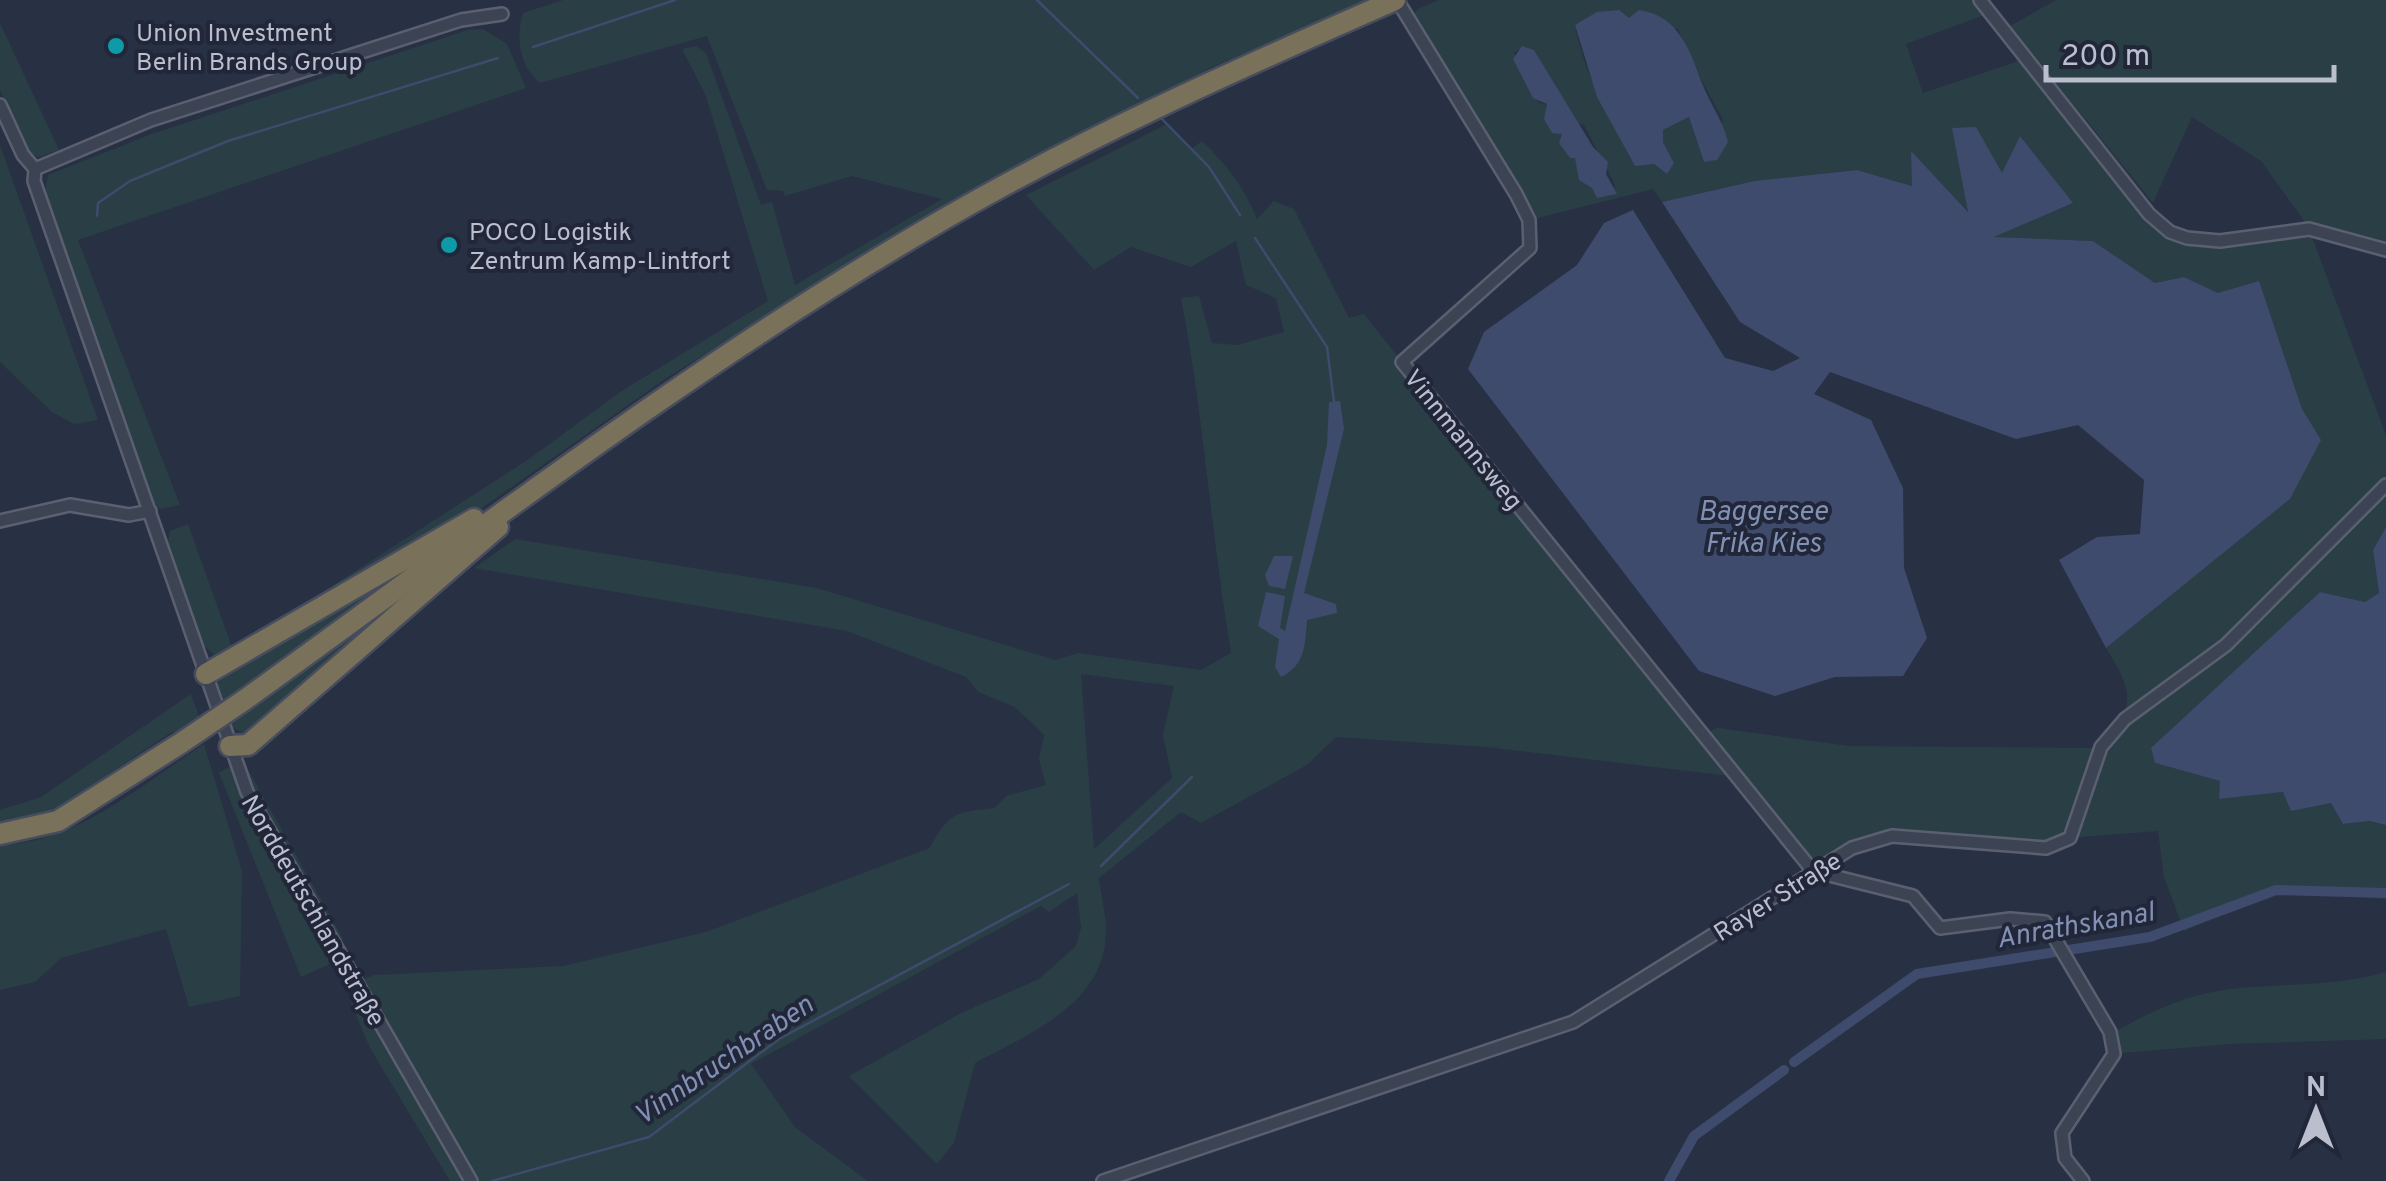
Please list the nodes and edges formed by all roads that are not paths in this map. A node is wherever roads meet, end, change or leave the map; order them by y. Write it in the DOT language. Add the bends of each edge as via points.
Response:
graph roads {
  1 [pos="1396,0"];
  2 [pos="1980,0"];
  3 [pos="502,14"];
  4 [pos="0,104"];
  5 [pos="35,169"];
  6 [pos="2386,250"];
  7 [pos="2386,485"];
  8 [pos="529,492"];
  9 [pos="150,511"];
  10 [pos="0,521"];
  11 [pos="206,674"];
  12 [pos="230,746"];
  13 [pos="0,834"];
  14 [pos="1813,872"];
  15 [pos="471,1181"];
  16 [pos="1102,1181"];
  17 [pos="2082,1181"];
  1 -- 8 [label="highway" via="1149,108 1008,182 747,341"];
  1 -- 14 [label="street, Vinnmannsweg" via="1516,194 1528,220 1530,248 1402,362"];
  2 -- 6 [label="street" via="2170,232 2220,241 2309,229"];
  3 -- 5 [label="street" via="461,20 151,120"];
  4 -- 5 [label="street, Norddeutschlandstraße"];
  5 -- 9 [label="street, Norddeutschlandstraße"];
  7 -- 14 [label="street, Rayer Straße" via="2226,644 2125,719 2101,747 2070,838 2046,848 1892,836 1852,848"];
  8 -- 11 [label="highway"];
  8 -- 12 [label="highway" via="480,545 342,666 248,744"];
  8 -- 13 [label="highway, bridge" via="180,744 58,822"];
  9 -- 10 [label="street" via="129,515 70,505"];
  9 -- 11 [label="street, Norddeutschlandstraße"];
  11 -- 12 [label="street, Norddeutschlandstraße"];
  12 -- 15 [label="street, Norddeutschlandstraße" via="259,817"];
  14 -- 16 [label="street, Rayer Straße" via="1573,1022"];
  14 -- 17 [label="street" via="1913,896 1940,928 2045,922 2110,1032 2114,1054 2062,1134 2065,1158"];
}
